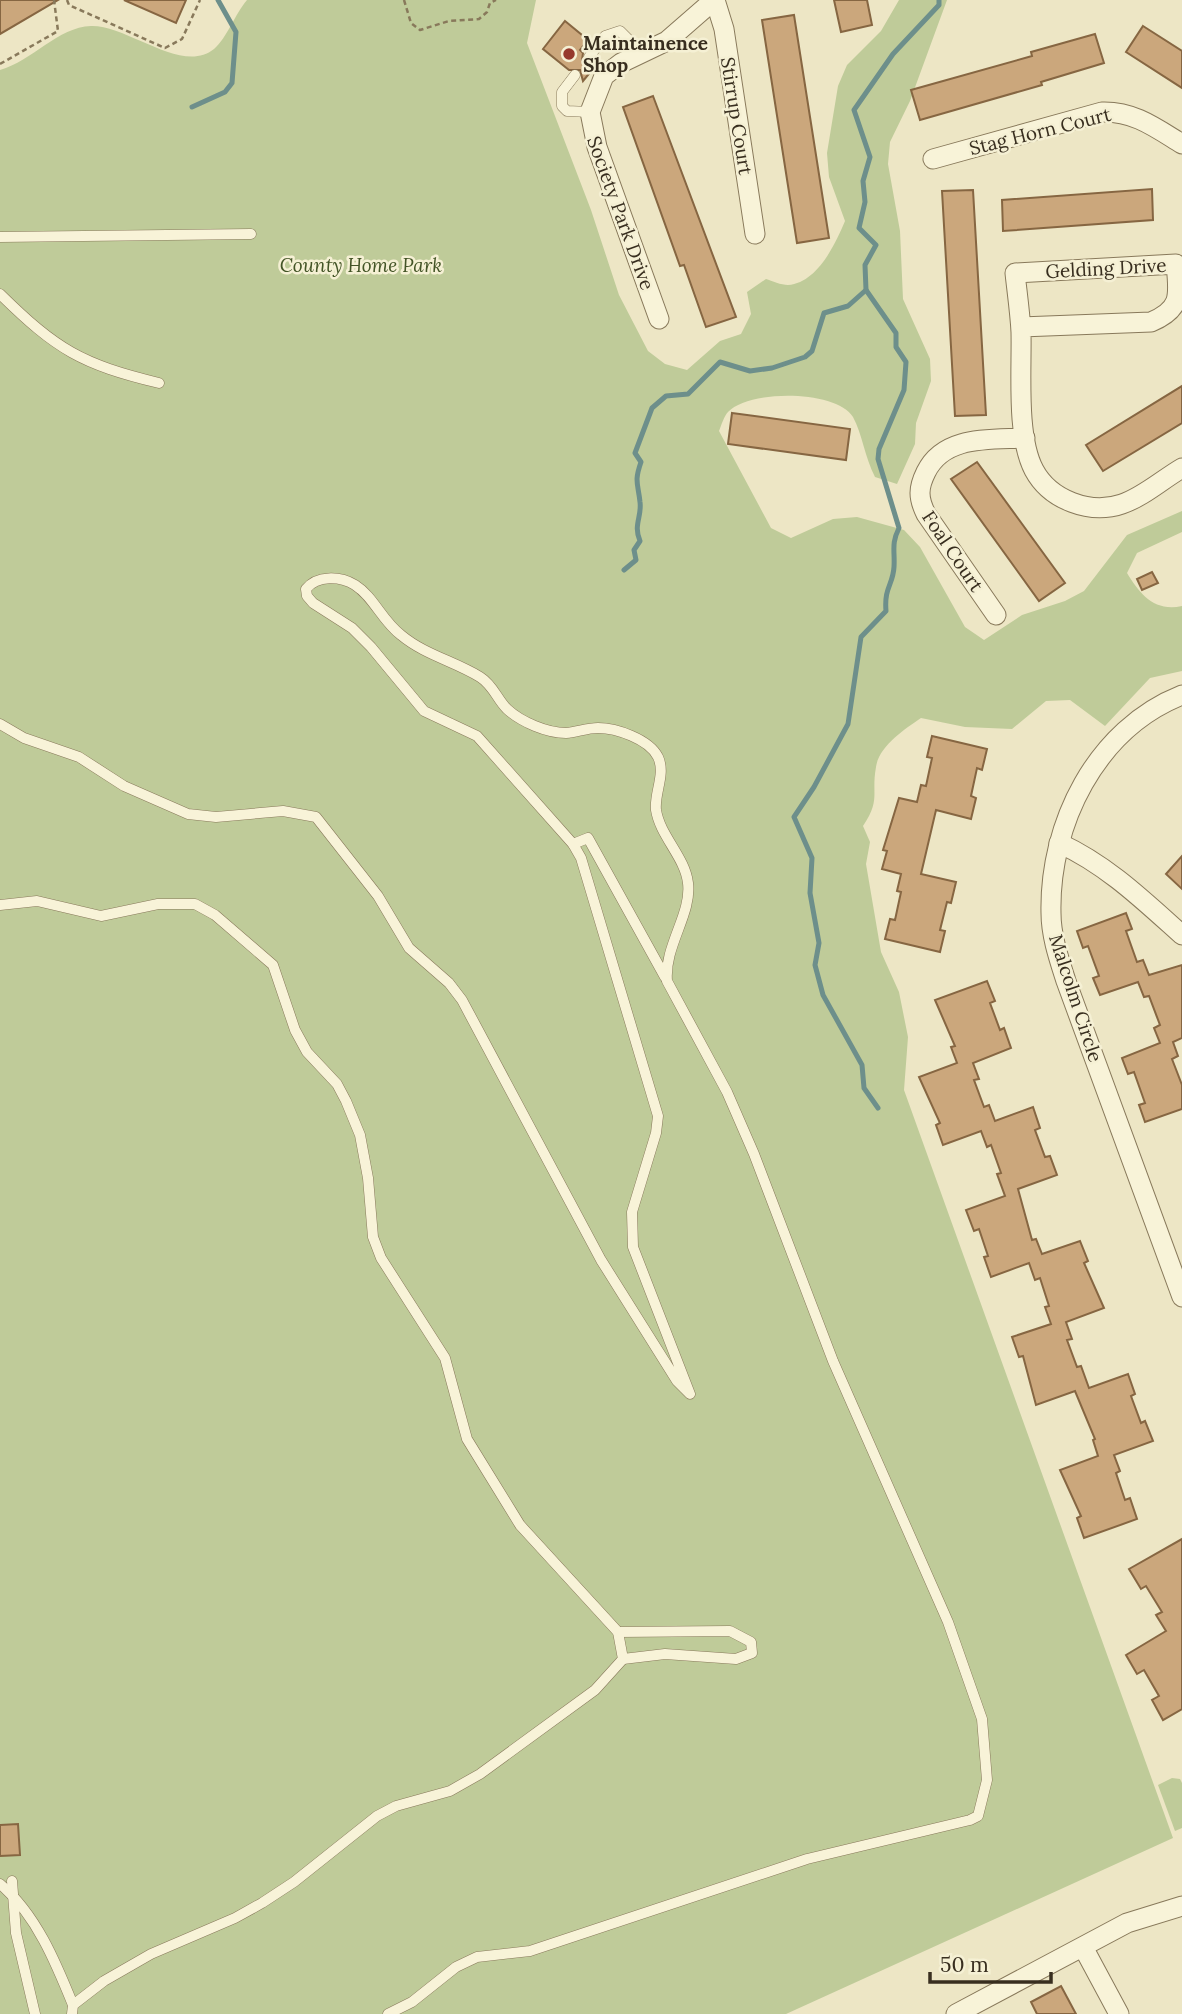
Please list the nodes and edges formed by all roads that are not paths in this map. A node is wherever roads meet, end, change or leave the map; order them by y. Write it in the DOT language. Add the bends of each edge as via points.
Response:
graph roads {
  1 [pos="714,0"];
  2 [pos="643,55"];
  3 [pos="589,57"];
  4 [pos="575,75"];
  5 [pos="590,112"];
  6 [pos="1182,144"];
  7 [pos="933,159"];
  8 [pos="251,234"];
  9 [pos="755,234"];
  10 [pos="0,237"];
  11 [pos="0,294"];
  12 [pos="659,319"];
  13 [pos="1021,327"];
  14 [pos="159,383"];
  15 [pos="1025,438"];
  16 [pos="1182,468"];
  17 [pos="996,615"];
  18 [pos="1182,695"];
  19 [pos="0,724"];
  20 [pos="1059,842"];
  21 [pos="573,844"];
  22 [pos="0,905"];
  23 [pos="1182,935"];
  24 [pos="667,981"];
  25 [pos="1182,1297"];
  26 [pos="618,1632"];
  27 [pos="623,1659"];
  28 [pos="12,1881"];
  29 [pos="0,1884"];
  30 [pos="13,1895"];
  31 [pos="1182,1906"];
  32 [pos="1083,1947"];
  33 [pos="981,2008"];
  34 [pos="72,2009"];
  35 [pos="35,2014"];
  36 [pos="388,2014"];
  37 [pos="956,2014"];
  38 [pos="1119,2014"];
  1 -- 2 [label="street, Society Park Drive" via="667,41"];
  1 -- 9 [label="street, Stirrup Court" via="724,29"];
  2 -- 3 [label="lane" via="620,31 606,36"];
  2 -- 5 [label="street, Society Park Drive" via="604,76"];
  4 -- 5 [label="lane" via="562,93 562,106 567,111"];
  5 -- 12 [label="street, Society Park Drive" via="597,147"];
  6 -- 7 [label="street, Stag Horn Court" via="1136,116 1102,112"];
  8 -- 10 [label="lane"];
  11 -- 14 [label="lane" via="40,334 86,362"];
  13 -- 13 [label="street, Gelding Drive" via="1159,319 1179,297 1176,264 1015,273"];
  13 -- 15 [label="street, Gelding Drive"];
  15 -- 16 [label="street, Gelding Drive" via="1034,469 1046,486 1080,507 1123,504"];
  15 -- 17 [label="street, Foal Court" via="971,441 939,453 921,482 919,499"];
  18 -- 20 [label="street, Malcolm Circle" via="1133,724 1106,750 1082,784"];
  19 -- 21 [label="lane" via="24,738 79,757 124,786 188,814 216,817 283,811 316,817 379,896 409,948 462,1000 601,1260 677,1381 690,1394 633,1247 632,1212 656,1133 654,1096"];
  20 -- 23 [label="street" via="1114,875"];
  20 -- 25 [label="street, Malcolm Circle" via="1051,914 1055,946"];
  21 -- 24 [label="lane" via="588,838"];
  21 -- 24 [label="lane" via="477,736 424,711 352,628 313,603 306,589 311,583 341,579 354,584 401,636 422,651 481,677 508,710 526,721 565,733 612,729 649,747 658,757 661,773 656,809 688,883 666,962"];
  22 -- 26 [label="lane" via="37,901 101,916 159,904 195,904 215,915 273,965 307,1052 337,1084 360,1135 373,1237 381,1258 445,1357 467,1439 520,1525"];
  24 -- 36 [label="lane" via="749,1141 833,1361 948,1622 982,1719 987,1780 982,1806 970,1820 807,1859 530,1951 477,1957"];
  26 -- 27 [label="lane"];
  26 -- 27 [label="lane" via="730,1631 751,1642 752,1653 736,1659 664,1654"];
  27 -- 34 [label="lane" via="595,1690 480,1774 450,1791 377,1816 262,1903 151,1954 104,1981"];
  28 -- 30 [label="lane"];
  29 -- 30 [label="lane"];
  30 -- 34 [label="lane" via="56,1962"];
  30 -- 35 [label="lane" via="16,1934"];
  31 -- 32 [label="street" via="1127,1923"];
  32 -- 33 [label="street"];
  32 -- 38 [label="street"];
  33 -- 37 [label="street"];
}
